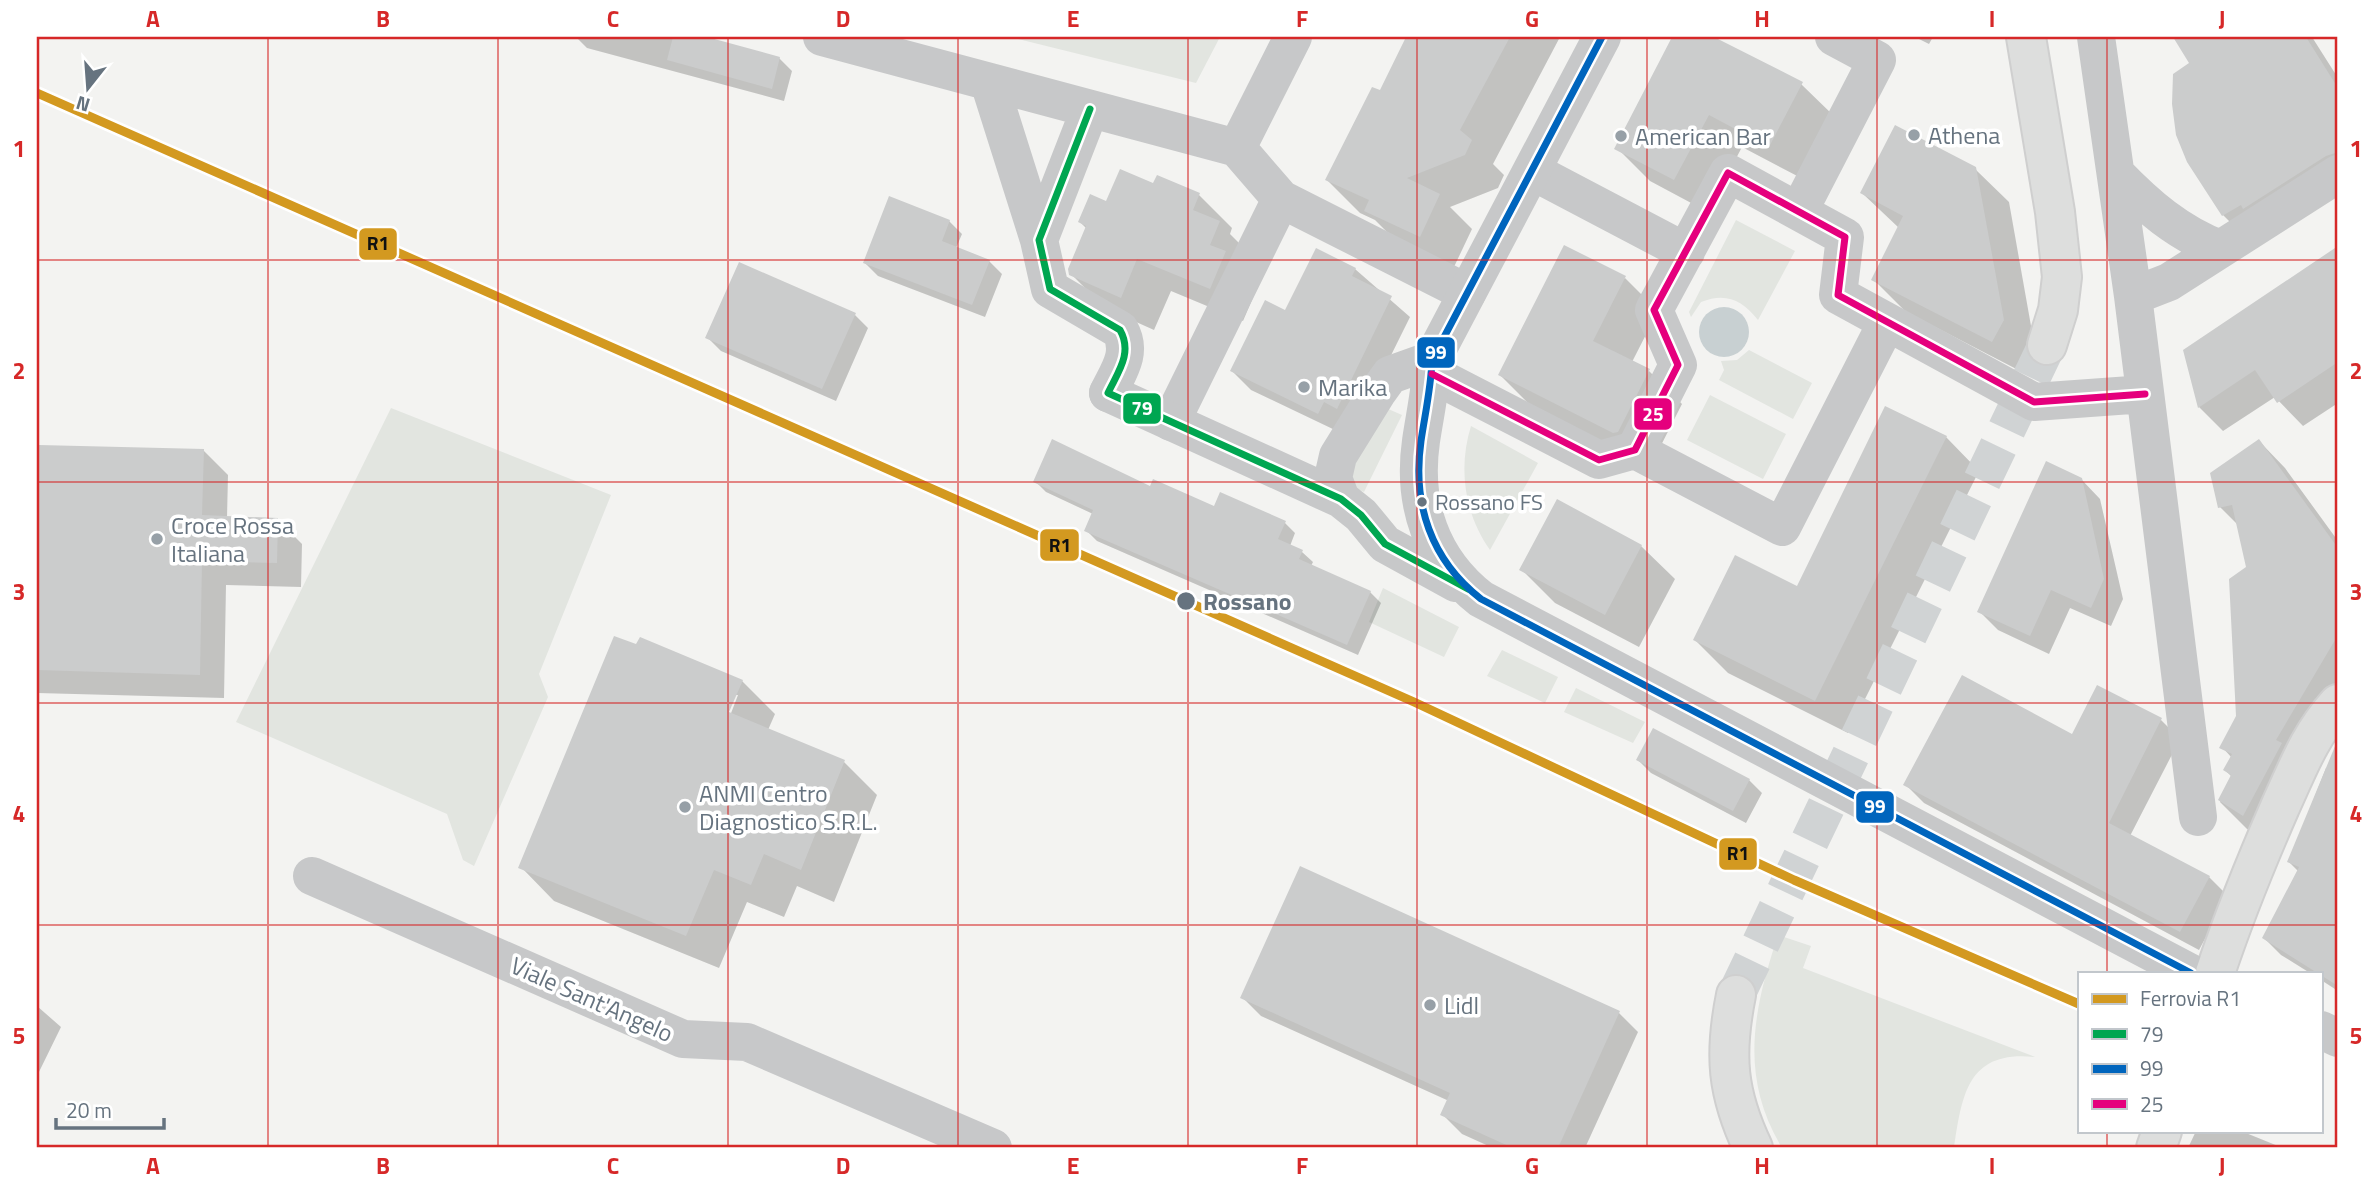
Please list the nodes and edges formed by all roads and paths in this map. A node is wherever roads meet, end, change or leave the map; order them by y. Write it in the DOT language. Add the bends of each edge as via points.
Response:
graph roads {
  1 [pos="822,37"];
  2 [pos="1293,37"];
  3 [pos="1602,37"];
  4 [pos="1834,37"];
  5 [pos="2026,37"];
  6 [pos="2096,37"];
  7 [pos="989,82"];
  8 [pos="1090,110"];
  9 [pos="1237,148"];
  10 [pos="1532,171"];
  11 [pos="2116,174"];
  12 [pos="2338,174"];
  13 [pos="1281,199"];
  14 [pos="1799,211"];
  15 [pos="1039,240"];
  16 [pos="2220,249"];
  17 [pos="1686,252"];
  18 [pos="1467,293"];
  19 [pos="2133,296"];
  20 [pos="1887,322"];
  21 [pos="2047,345"];
  22 [pos="1432,367"];
  23 [pos="2146,394"];
  24 [pos="1171,422"];
  25 [pos="1344,444"];
  26 [pos="1634,450"];
  27 [pos="1267,466"];
  28 [pos="1341,499"];
  29 [pos="1468,589"];
  30 [pos="2338,704"];
  31 [pos="2198,817"];
  32 [pos="312,876"];
  33 [pos="2189,972"];
  34 [pos="2215,972"];
  35 [pos="1736,995"];
  36 [pos="2322,1030"];
  37 [pos="2338,1038"];
  38 [pos="993,1148"];
  39 [pos="1753,1148"];
  1 -- 7 [label="street"];
  2 -- 9 [label="street"];
  3 -- 10 [label="street"];
  4 -- 14 [label="street" via="1877,60"];
  5 -- 21 [label="main road" via="2062,277"];
  6 -- 11 [label="street"];
  7 -- 8 [label="street"];
  7 -- 15 [label="street"];
  8 -- 9 [label="street"];
  8 -- 15 [label="street"];
  9 -- 13 [label="street"];
  10 -- 17 [label="street"];
  10 -- 18 [label="street"];
  11 -- 16 [label="street" via="2162,218"];
  11 -- 19 [label="street"];
  12 -- 16 [label="street"];
  13 -- 18 [label="street"];
  13 -- 24 [label="street"];
  14 -- 17 [label="street" via="1728,173"];
  14 -- 20 [label="street" via="1845,237 1838,295"];
  15 -- 24 [label="street" via="1050,289 1120,330 1126,340 1125,356 1108,393"];
  16 -- 19 [label="street" via="2168,282"];
  17 -- 26 [label="street" via="1654,310 1678,365"];
  18 -- 22 [label="street"];
  19 -- 23 [label="street"];
  20 -- 23 [label="street" via="2034,402"];
  20 -- 26 [label="street" via="1782,527"];
  22 -- 25 [label="street" via="1390,375"];
  22 -- 26 [label="street" via="1599,460"];
  22 -- 29 [label="street" via="1420,452 1423,511 1441,559"];
  23 -- 31 [label="street"];
  24 -- 27 [label="street"];
  25 -- 27 [label="street" via="1321,465"];
  25 -- 28 [label="street" via="1333,478"];
  27 -- 28 [label="street"];
  28 -- 29 [label="street" via="1385,544"];
  29 -- 33 [label="street"];
  30 -- 34 [label="main road" via="2317,728 2302,758 2242,893"];
  32 -- 38 [label="street, Viale Sant'Angelo" via="683,1039 747,1042"];
  35 -- 39 [label="main road" via="1728,1033 1728,1073 1737,1114"];
  36 -- 37 [label="street"];
}
